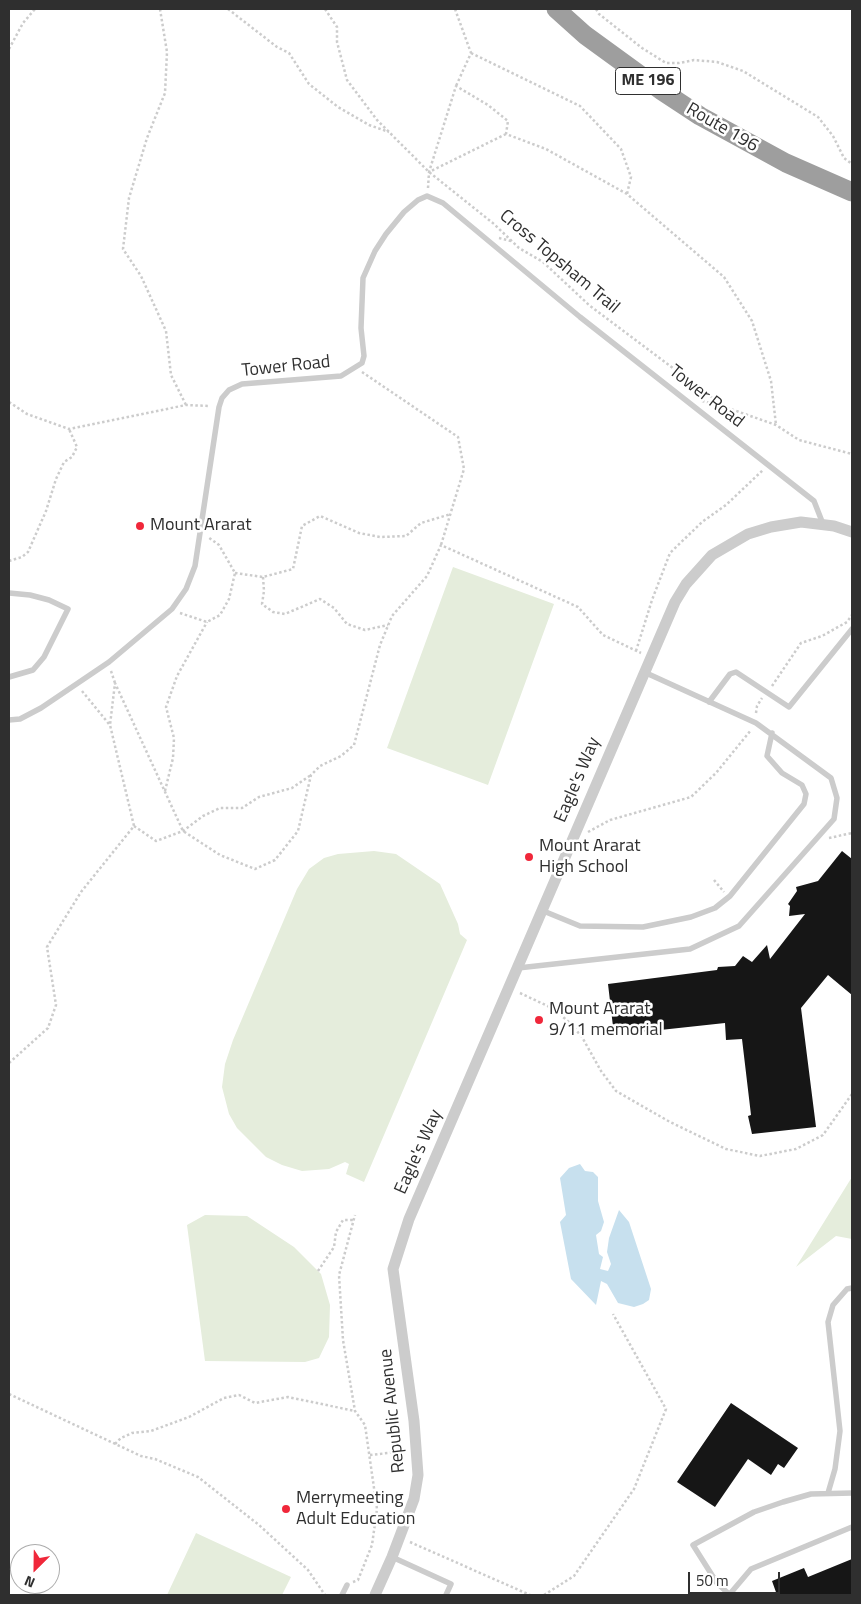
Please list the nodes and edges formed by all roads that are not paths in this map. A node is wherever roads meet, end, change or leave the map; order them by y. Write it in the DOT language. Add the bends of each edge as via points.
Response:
graph roads {
  1 [pos="556,9"];
  2 [pos="852,192"];
  3 [pos="823,524"];
  4 [pos="852,532"];
  5 [pos="9,593"];
  6 [pos="852,629"];
  7 [pos="644,672"];
  8 [pos="9,677"];
  9 [pos="709,702"];
  10 [pos="9,720"];
  11 [pos="772,733"];
  12 [pos="541,910"];
  13 [pos="518,968"];
  14 [pos="409,1218"];
  15 [pos="852,1288"];
  16 [pos="828,1493"];
  17 [pos="852,1493"];
  18 [pos="852,1527"];
  19 [pos="392,1557"];
  20 [pos="347,1585"];
  21 [pos="342,1595"];
  22 [pos="375,1595"];
  23 [pos="446,1595"];
  24 [pos="730,1595"];
  1 -- 2 [label="highway, Route 196 / ME 196" via="585,35 700,116 786,163"];
  3 -- 4 [label="street, Eagle's Way"];
  3 -- 7 [label="street, Eagle's Way" via="801,522 771,527 748,534 712,555 686,584"];
  3 -- 10 [label="lane, Tower Road" via="814,501 443,203 427,196 404,212 386,234 363,278 361,328 364,356 356,367 341,376 242,384 229,390 219,407 193,573 172,608 109,662 41,708 20,719"];
  5 -- 8 [label="lane" via="49,600 68,609 44,657 33,670"];
  6 -- 9 [label="lane" via="789,707 736,672 730,674"];
  7 -- 9 [label="lane"];
  7 -- 12 [label="street, Eagle's Way"];
  9 -- 11 [label="lane"];
  11 -- 12 [label="lane" via="767,756 782,773 802,785 806,794 804,804 730,896 715,908 691,918 644,927 580,926"];
  11 -- 13 [label="lane" via="831,778 837,798 834,819 739,926 690,949"];
  12 -- 13 [label="street, Eagle's Way"];
  13 -- 14 [label="street, Eagle's Way"];
  14 -- 19 [label="street, Republic Avenue" via="393,1269 418,1475 414,1499"];
  15 -- 16 [label="lane" via="833,1304 828,1322 840,1431 839,1450"];
  16 -- 17 [label="lane"];
  16 -- 24 [label="lane" via="802,1497 754,1512 693,1545 717,1583"];
  18 -- 24 [label="lane" via="751,1569"];
  19 -- 22 [label="street, Republic Avenue"];
  19 -- 23 [label="lane" via="451,1584"];
  20 -- 21 [label="lane"];
}
